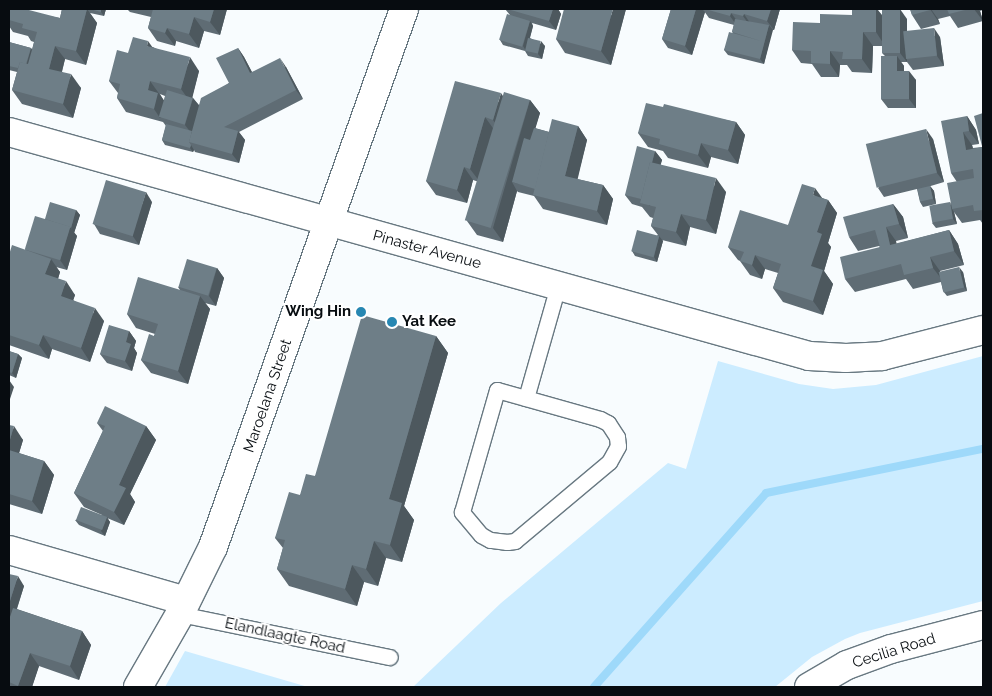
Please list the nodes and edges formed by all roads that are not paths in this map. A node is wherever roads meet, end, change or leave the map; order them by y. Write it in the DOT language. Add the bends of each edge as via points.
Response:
graph roads {
  1 [pos="404,9"];
  2 [pos="9,132"];
  3 [pos="328,222"];
  4 [pos="558,286"];
  5 [pos="983,330"];
  6 [pos="526,398"];
  7 [pos="9,550"];
  8 [pos="183,608"];
  9 [pos="983,625"];
  10 [pos="390,657"];
  11 [pos="138,687"];
  12 [pos="809,687"];
  1 -- 3 [label="street, Maroelana Street"];
  2 -- 3 [label="street, Pinaster Avenue"];
  3 -- 4 [label="street, Pinaster Avenue"];
  3 -- 8 [label="street, Maroelana Street" via="213,547"];
  4 -- 5 [label="street, Pinaster Avenue" via="809,356 882,356"];
  4 -- 6 [label="lane"];
  6 -- 6 [label="lane" via="600,419 614,429 618,446 609,462 515,541 499,542 482,535 462,512 497,390"];
  7 -- 8 [label="street, Elandlaagte Road"];
  8 -- 10 [label="lane, Elandlaagte Road"];
  8 -- 11 [label="street, Maroelana Street"];
  9 -- 12 [label="street, Cecilia Road" via="891,649 856,662"];
}
